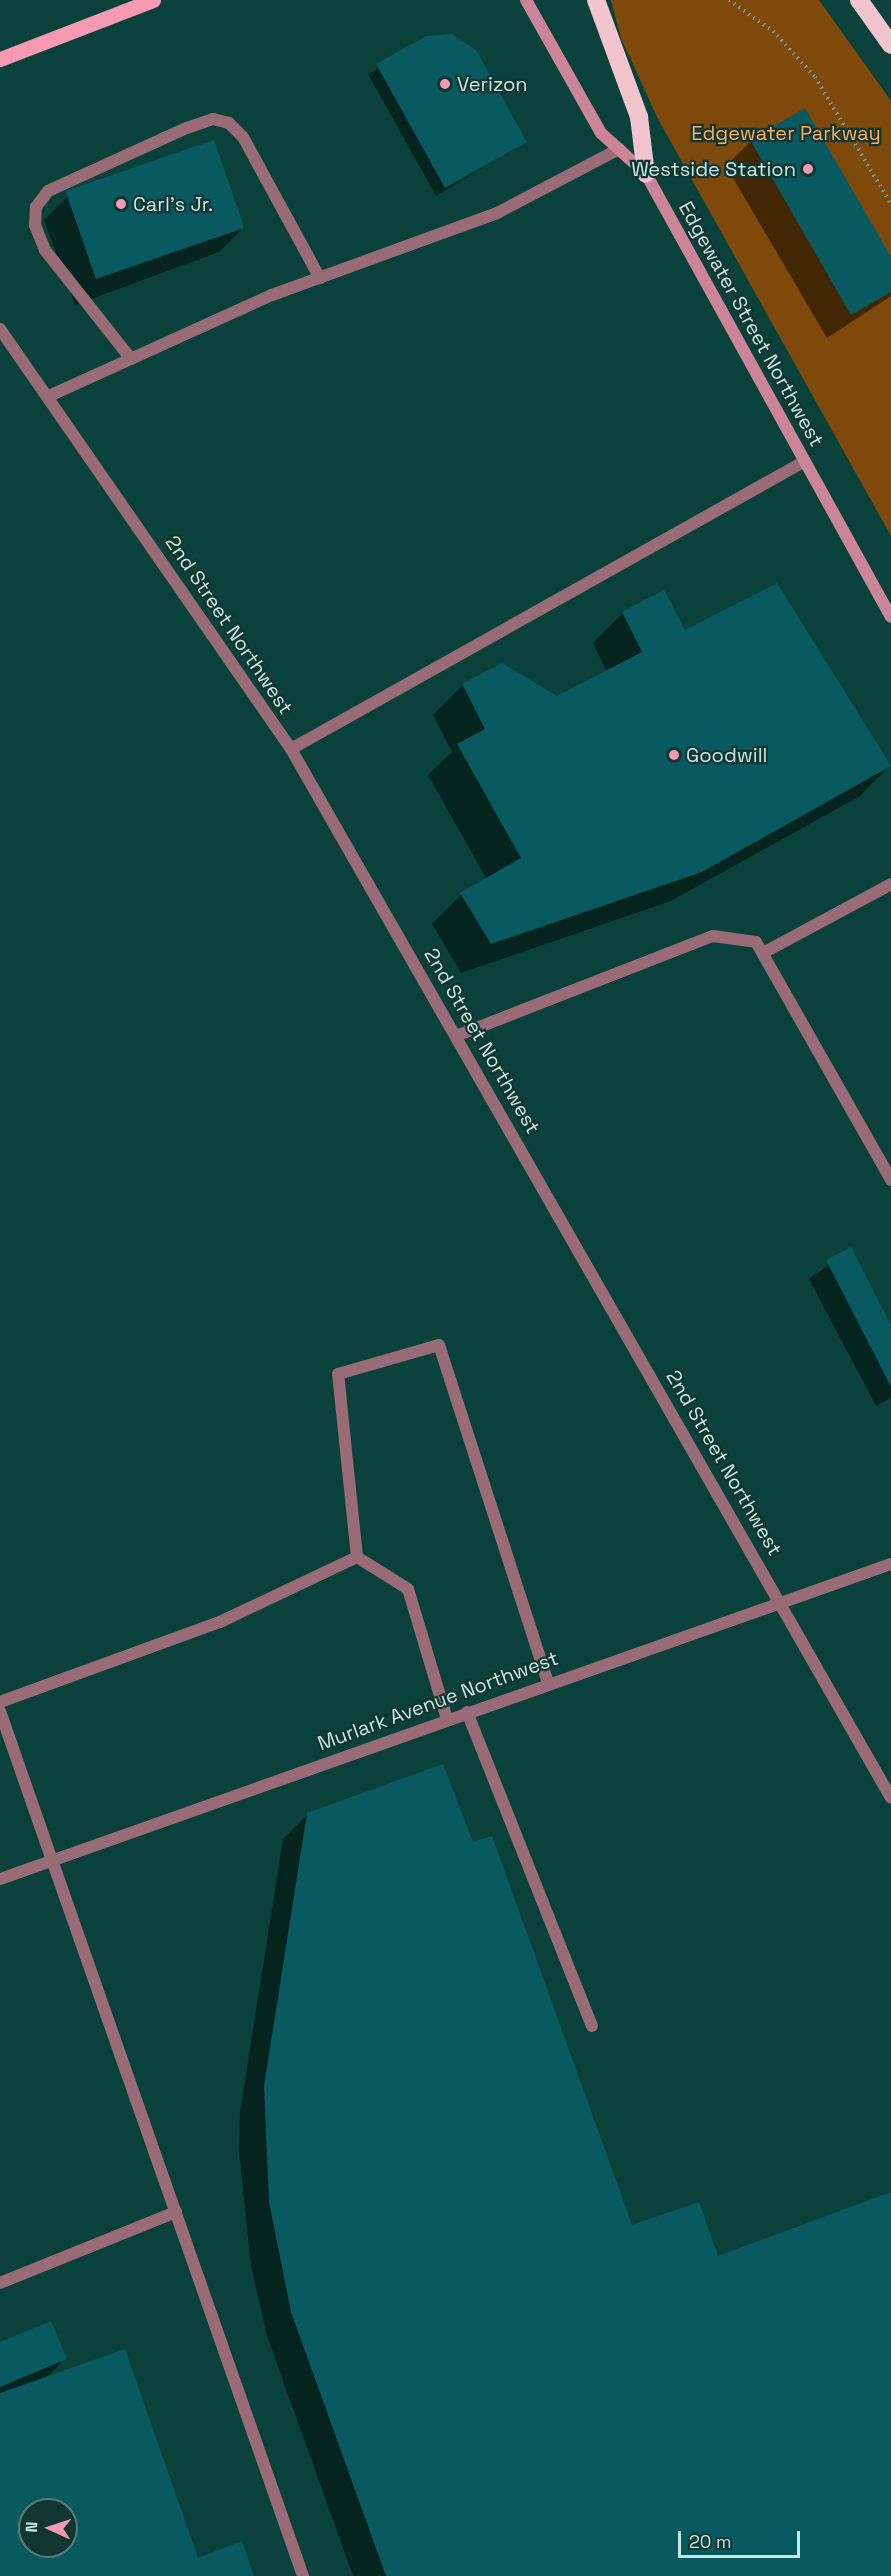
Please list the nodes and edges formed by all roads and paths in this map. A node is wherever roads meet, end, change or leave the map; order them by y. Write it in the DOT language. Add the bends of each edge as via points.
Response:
graph roads {
  1 [pos="153,0"];
  2 [pos="526,0"];
  3 [pos="596,0"];
  4 [pos="729,0"];
  5 [pos="859,0"];
  6 [pos="891,45"];
  7 [pos="0,59"];
  8 [pos="619,149"];
  9 [pos="646,174"];
  10 [pos="891,204"];
  11 [pos="320,278"];
  12 [pos="0,329"];
  13 [pos="131,358"];
  14 [pos="49,396"];
  15 [pos="805,461"];
  16 [pos="891,617"];
  17 [pos="291,749"];
  18 [pos="891,884"];
  19 [pos="763,953"];
  20 [pos="456,1036"];
  21 [pos="891,1180"];
  22 [pos="357,1557"];
  23 [pos="891,1564"];
  24 [pos="781,1600"];
  25 [pos="548,1683"];
  26 [pos="0,1702"];
  27 [pos="0,1711"];
  28 [pos="468,1712"];
  29 [pos="447,1719"];
  30 [pos="891,1798"];
  31 [pos="52,1860"];
  32 [pos="0,1879"];
  33 [pos="592,2026"];
  34 [pos="176,2212"];
  35 [pos="0,2283"];
  36 [pos="303,2576"];
  1 -- 7 [label="main road"];
  2 -- 8 [label="main road, Edgewater Street Northwest" via="601,133"];
  3 -- 9 [label="highway" via="639,117"];
  4 -- 10 [label="path" via="773,32 814,77"];
  5 -- 6 [label="highway"];
  8 -- 9 [label="main road, Edgewater Street Northwest"];
  8 -- 11 [label="street" via="497,213"];
  9 -- 15 [label="main road, Edgewater Street Northwest"];
  11 -- 13 [label="street"];
  11 -- 13 [label="street" via="243,137 229,123 213,119 184,129 48,191 36,207 35,225 45,250"];
  12 -- 14 [label="street, 2nd Street Northwest"];
  13 -- 14 [label="street"];
  14 -- 17 [label="street, 2nd Street Northwest"];
  15 -- 16 [label="main road, Edgewater Street Northwest"];
  15 -- 17 [label="street"];
  17 -- 20 [label="street, 2nd Street Northwest"];
  18 -- 19 [label="street"];
  19 -- 20 [label="street" via="756,942 714,936"];
  19 -- 21 [label="street"];
  20 -- 24 [label="street, 2nd Street Northwest"];
  22 -- 25 [label="street" via="338,1374 439,1345"];
  22 -- 26 [label="street" via="220,1622"];
  22 -- 29 [label="street" via="408,1589"];
  23 -- 24 [label="street, Murlark Avenue Northwest"];
  24 -- 25 [label="street, Murlark Avenue Northwest"];
  24 -- 30 [label="street, 2nd Street Northwest"];
  25 -- 28 [label="street, Murlark Avenue Northwest"];
  27 -- 31 [label="street"];
  28 -- 29 [label="street, Murlark Avenue Northwest"];
  28 -- 33 [label="street"];
  29 -- 31 [label="street, Murlark Avenue Northwest"];
  31 -- 32 [label="street, Murlark Avenue Northwest"];
  31 -- 34 [label="street"];
  34 -- 35 [label="street"];
  34 -- 36 [label="street"];
}
